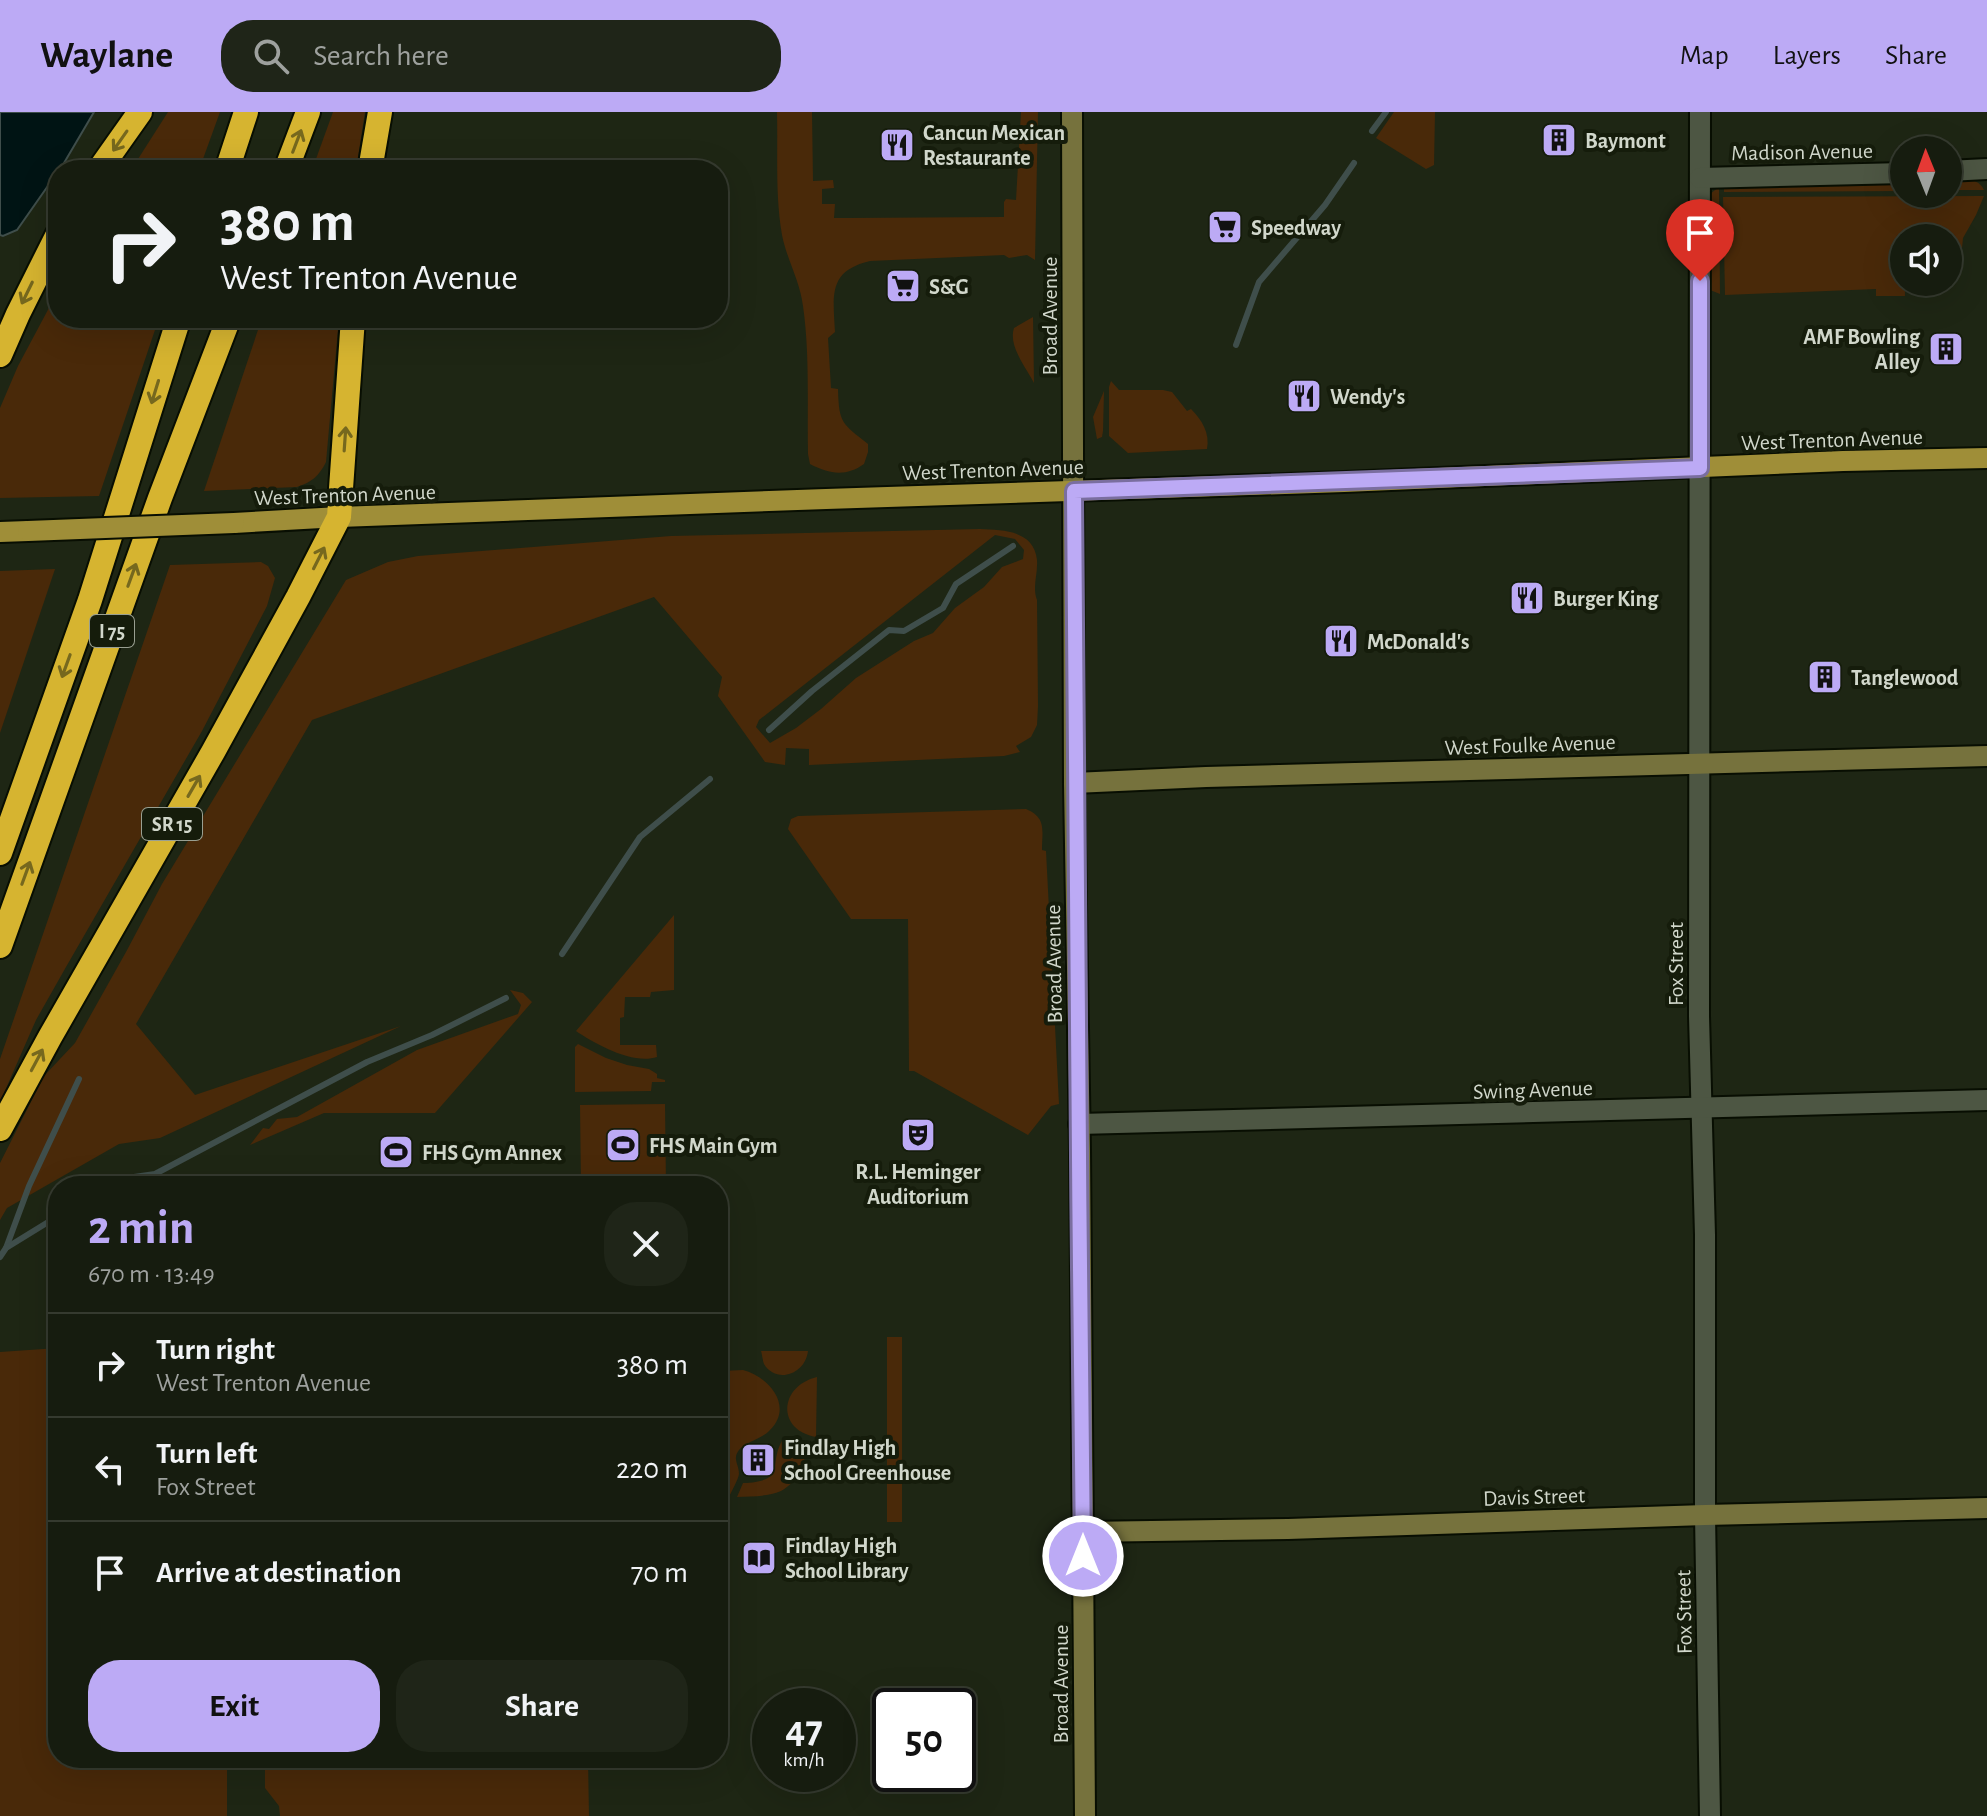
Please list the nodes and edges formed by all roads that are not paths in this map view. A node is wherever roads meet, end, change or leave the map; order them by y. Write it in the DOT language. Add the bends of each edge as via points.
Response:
graph roads {
  1 [pos="140,112"];
  2 [pos="246,112"];
  3 [pos="308,112"];
  4 [pos="380,112"];
  5 [pos="1072,112"];
  6 [pos="1700,112"];
  7 [pos="106,160"];
  8 [pos="230,160"];
  9 [pos="290,160"];
  10 [pos="372,160"];
  11 [pos="1987,169"];
  12 [pos="1962,170"];
  13 [pos="1890,173"];
  14 [pos="1700,178"];
  15 [pos="48,253"];
  16 [pos="176,328"];
  17 [pos="225,328"];
  18 [pos="352,328"];
  19 [pos="0,355"];
  20 [pos="1987,458"];
  21 [pos="1700,468"];
  22 [pos="1074,491"];
  23 [pos="339,517"];
  24 [pos="0,532"];
  25 [pos="1987,756"];
  26 [pos="1699,764"];
  27 [pos="1074,783"];
  28 [pos="0,853"];
  29 [pos="0,946"];
  30 [pos="1987,1100"];
  31 [pos="1702,1108"];
  32 [pos="1079,1124"];
  33 [pos="0,1129"];
  34 [pos="1987,1508"];
  35 [pos="1705,1515"];
  36 [pos="1083,1532"];
  37 [pos="1085,1816"];
  38 [pos="1710,1816"];
  1 -- 7 [label="highway, one-way"];
  2 -- 8 [label="highway"];
  9 -- 3 [label="highway, one-way"];
  4 -- 10 [label="highway"];
  5 -- 22 [label="street, Broad Avenue"];
  6 -- 14 [label="street, Fox Street"];
  11 -- 12 [label="street"];
  13 -- 14 [label="street, Madison Avenue"];
  14 -- 21 [label="street, Fox Street"];
  15 -- 19 [label="highway, one-way"];
  16 -- 28 [label="highway, I 75, one-way" via="90,600"];
  29 -- 17 [label="highway, I 75, one-way"];
  23 -- 18 [label="highway, one-way"];
  20 -- 21 [label="main road, West Trenton Avenue"];
  21 -- 22 [label="main road, West Trenton Avenue"];
  21 -- 26 [label="street, Fox Street"];
  22 -- 23 [label="main road, West Trenton Avenue"];
  22 -- 27 [label="street, Broad Avenue"];
  23 -- 24 [label="main road, West Trenton Avenue, bridge"];
  33 -- 23 [label="highway, SR 15, one-way"];
  25 -- 26 [label="street, West Foulke Avenue"];
  26 -- 27 [label="street, West Foulke Avenue"];
  26 -- 31 [label="street, Fox Street"];
  27 -- 32 [label="street, Broad Avenue"];
  30 -- 31 [label="street, Swing Avenue"];
  31 -- 32 [label="street, Swing Avenue"];
  31 -- 35 [label="street, Fox Street"];
  32 -- 36 [label="street, Broad Avenue"];
  34 -- 35 [label="street, Davis Street"];
  35 -- 36 [label="street, Davis Street"];
  35 -- 38 [label="street, Fox Street"];
  36 -- 37 [label="street, Broad Avenue"];
}
